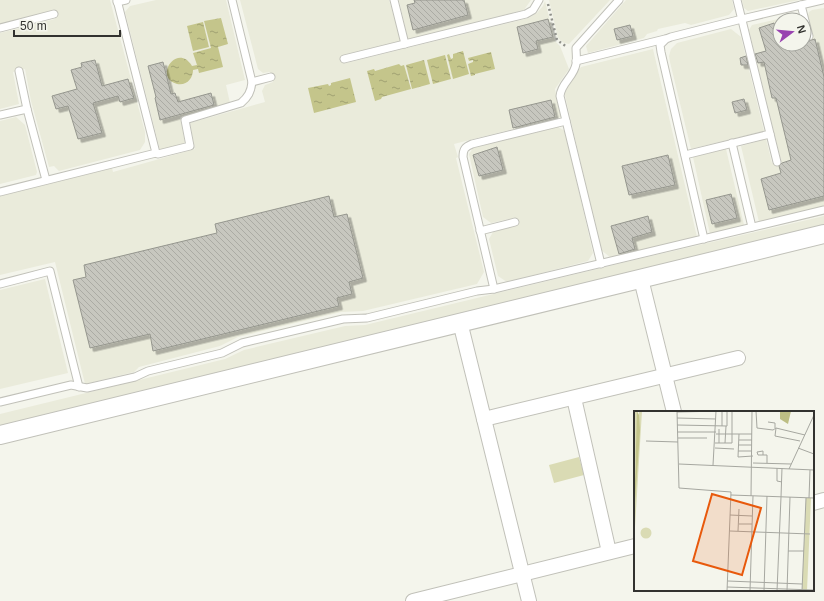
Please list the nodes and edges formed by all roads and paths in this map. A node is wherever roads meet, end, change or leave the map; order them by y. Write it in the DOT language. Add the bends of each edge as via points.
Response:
graph roads {
  1 [pos="126,0"];
  2 [pos="232,0"];
  3 [pos="394,0"];
  4 [pos="539,0"];
  5 [pos="547,0"];
  6 [pos="619,0"];
  7 [pos="737,0"];
  8 [pos="822,0"];
  9 [pos="117,1"];
  10 [pos="801,5"];
  11 [pos="803,12"];
  12 [pos="54,14"];
  13 [pos="742,19"];
  14 [pos="0,28"];
  15 [pos="666,39"];
  16 [pos="405,44"];
  17 [pos="576,58"];
  18 [pos="344,59"];
  19 [pos="18,71"];
  20 [pos="271,77"];
  21 [pos="252,82"];
  22 [pos="27,109"];
  23 [pos="0,115"];
  24 [pos="566,121"];
  25 [pos="770,134"];
  26 [pos="732,143"];
  27 [pos="156,153"];
  28 [pos="684,154"];
  29 [pos="777,162"];
  30 [pos="46,180"];
  31 [pos="0,192"];
  32 [pos="824,210"];
  33 [pos="514,222"];
  34 [pos="752,227"];
  35 [pos="480,231"];
  36 [pos="824,234"];
  37 [pos="704,239"];
  38 [pos="600,264"];
  39 [pos="641,278"];
  40 [pos="0,284"];
  41 [pos="494,289"];
  42 [pos="460,322"];
  43 [pos="738,358"];
  44 [pos="665,375"];
  45 [pos="79,387"];
  46 [pos="574,398"];
  47 [pos="0,402"];
  48 [pos="674,411"];
  49 [pos="484,419"];
  50 [pos="0,434"];
  51 [pos="824,500"];
  52 [pos="814,503"];
  53 [pos="634,546"];
  54 [pos="609,552"];
  55 [pos="523,574"];
  56 [pos="412,601"];
  57 [pos="529,601"];
  1 -- 9 [label="lane"];
  2 -- 21 [label="lane"];
  3 -- 16 [label="lane"];
  4 -- 16 [label="lane" via="534,10 526,14"];
  5 -- 17 [label="path" via="557,40"];
  6 -- 17 [label="lane" via="576,48"];
  7 -- 13 [label="lane"];
  8 -- 10 [label="lane"];
  9 -- 27 [label="lane"];
  10 -- 11 [label="lane"];
  10 -- 13 [label="lane"];
  12 -- 14 [label="lane"];
  13 -- 15 [label="lane"];
  13 -- 25 [label="lane"];
  15 -- 17 [label="lane"];
  15 -- 28 [label="lane" via="660,45 661,52"];
  16 -- 18 [label="lane"];
  17 -- 24 [label="lane" via="574,71 561,90 560,96"];
  19 -- 22 [label="lane"];
  20 -- 21 [label="lane"];
  21 -- 27 [label="lane" via="248,97 240,103 185,120 190,146"];
  22 -- 23 [label="lane"];
  22 -- 30 [label="lane"];
  24 -- 35 [label="lane" via="466,146 463,157"];
  24 -- 38 [label="lane"];
  25 -- 26 [label="lane"];
  25 -- 29 [label="lane"];
  26 -- 28 [label="lane"];
  26 -- 34 [label="lane"];
  27 -- 30 [label="lane"];
  28 -- 37 [label="lane"];
  30 -- 31 [label="lane"];
  32 -- 34 [label="lane"];
  33 -- 35 [label="lane"];
  34 -- 37 [label="lane"];
  35 -- 41 [label="lane"];
  36 -- 39 [label="street"];
  37 -- 38 [label="lane"];
  38 -- 41 [label="lane"];
  39 -- 42 [label="street"];
  39 -- 44 [label="street"];
  40 -- 45 [label="lane" via="50,271"];
  41 -- 45 [label="lane" via="367,318 343,319 242,343 222,353 148,371 135,377 87,388"];
  42 -- 49 [label="street"];
  42 -- 50 [label="street"];
  43 -- 44 [label="street"];
  44 -- 46 [label="street"];
  44 -- 48 [label="street"];
  45 -- 47 [label="lane" via="71,385"];
  46 -- 49 [label="street"];
  46 -- 54 [label="street"];
  49 -- 55 [label="street"];
  51 -- 52 [label="street"];
  53 -- 54 [label="street"];
  54 -- 55 [label="street"];
  55 -- 56 [label="street"];
  55 -- 57 [label="street"];
}
